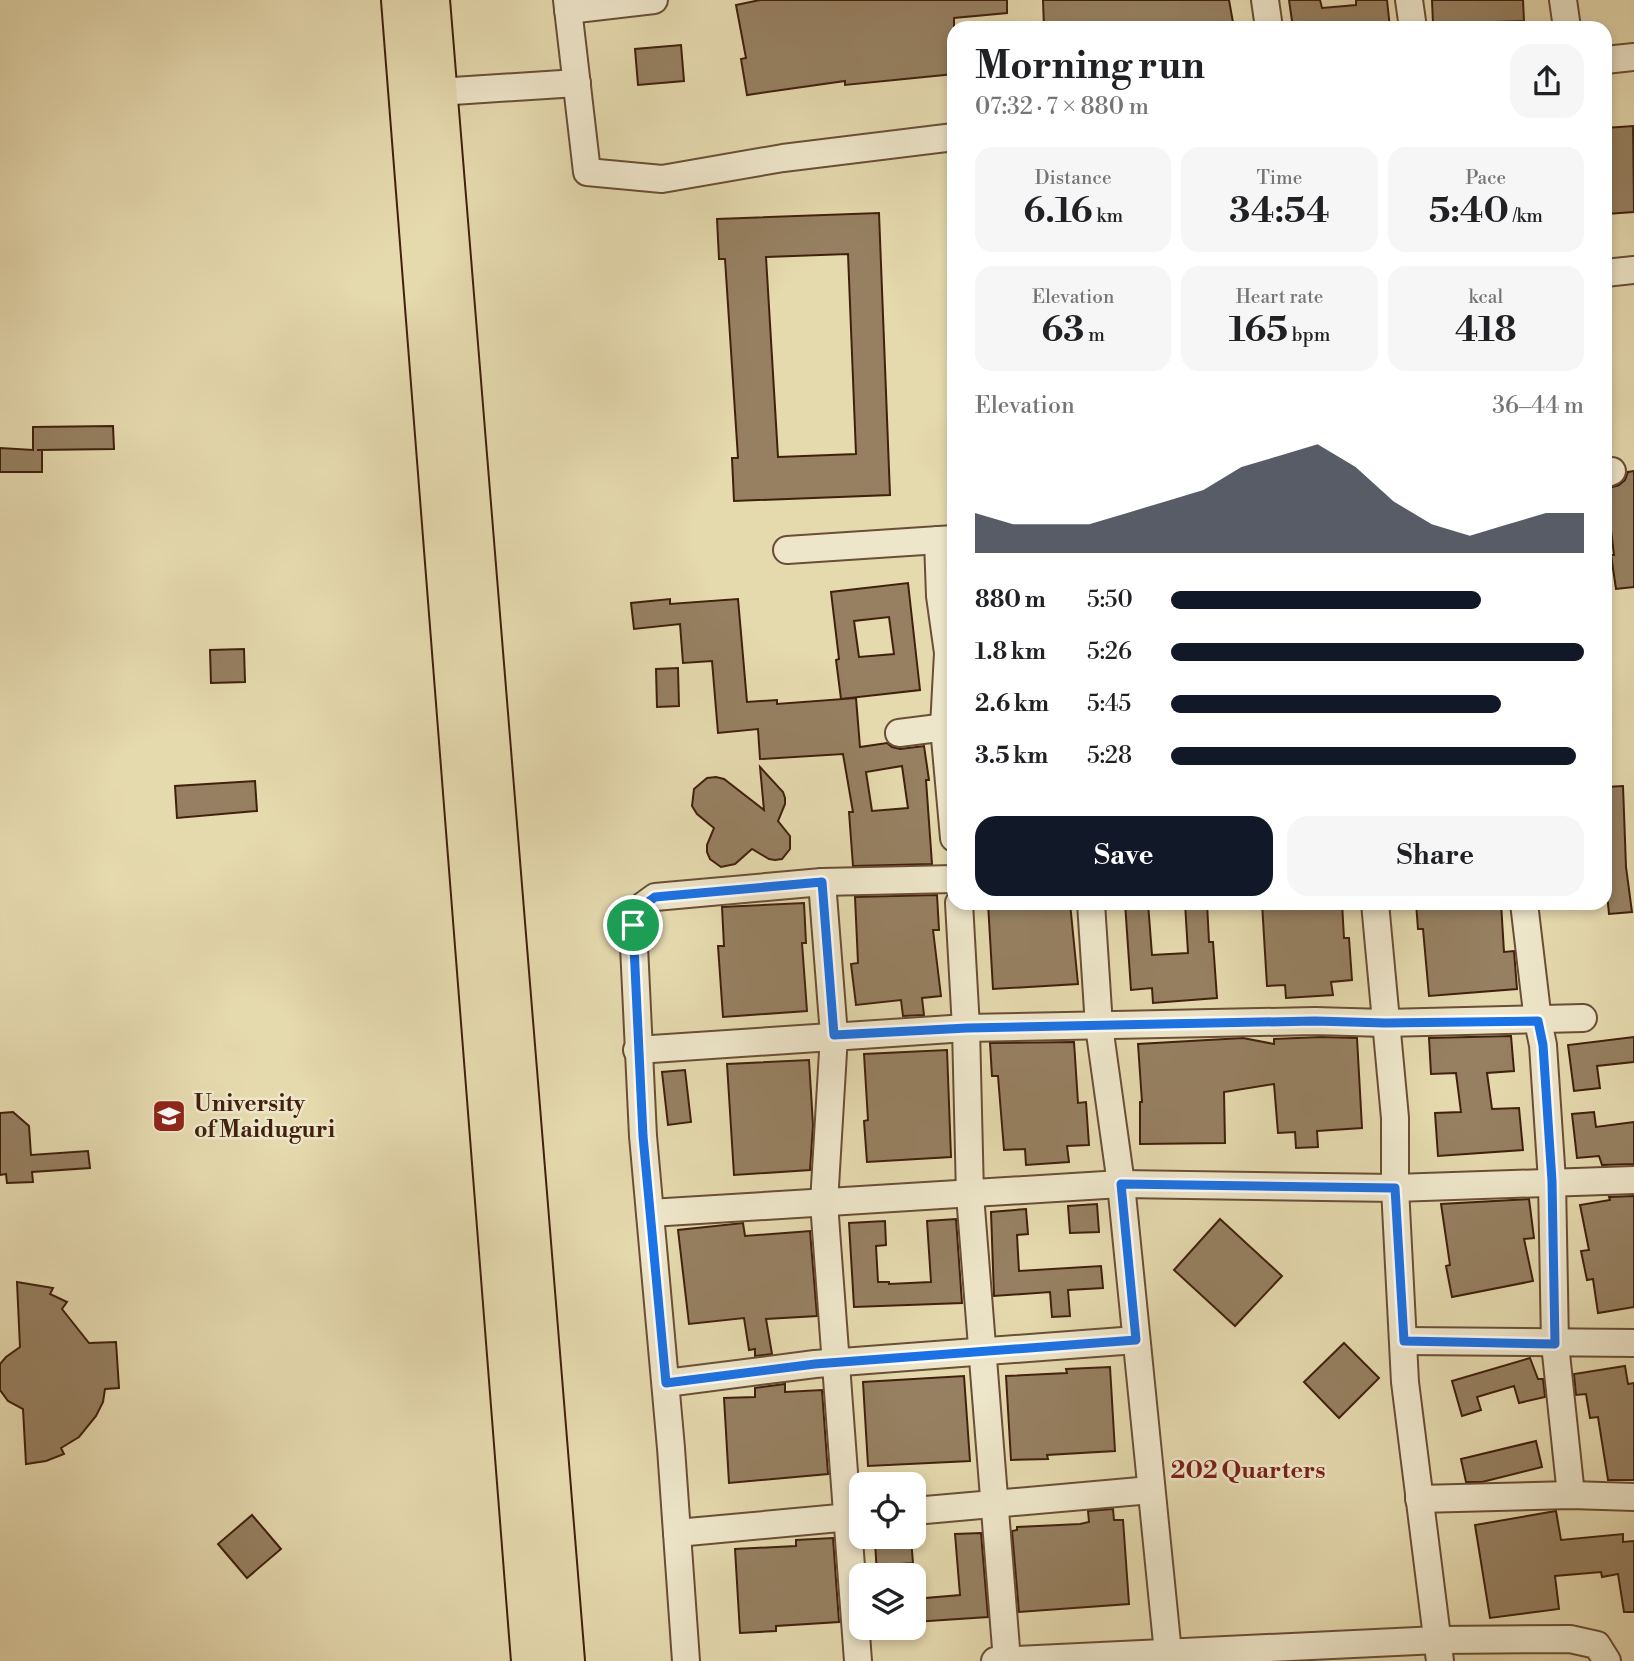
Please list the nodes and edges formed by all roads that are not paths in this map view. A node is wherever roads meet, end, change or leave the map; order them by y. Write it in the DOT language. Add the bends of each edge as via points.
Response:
graph roads {
  1 [pos="401,0"];
  2 [pos="430,0"];
  3 [pos="654,0"];
  4 [pos="1265,0"];
  5 [pos="1409,0"];
  6 [pos="1563,0"];
  7 [pos="568,5"];
  8 [pos="1268,21"];
  9 [pos="1412,21"];
  10 [pos="1566,21"];
  11 [pos="1634,57"];
  12 [pos="1612,59"];
  13 [pos="577,83"];
  14 [pos="438,92"];
  15 [pos="947,138"];
  16 [pos="1634,270"];
  17 [pos="1612,272"];
  18 [pos="946,540"];
  19 [pos="788,550"];
  20 [pos="947,646"];
  21 [pos="947,726"];
  22 [pos="899,733"];
  23 [pos="947,879"];
  24 [pos="822,882"];
  25 [pos="959,910"];
  26 [pos="1091,910"];
  27 [pos="1376,910"];
  28 [pos="1525,910"];
  29 [pos="1583,1018"];
  30 [pos="1538,1021"];
  31 [pos="1385,1023"];
  32 [pos="1099,1026"];
  33 [pos="967,1028"];
  34 [pos="834,1035"];
  35 [pos="637,1050"];
  36 [pos="1634,1180"];
  37 [pos="1552,1181"];
  38 [pos="1121,1184"];
  39 [pos="1395,1188"];
  40 [pos="970,1195"];
  41 [pos="824,1203"];
  42 [pos="650,1213"];
  43 [pos="1136,1340"];
  44 [pos="1404,1341"];
  45 [pos="1634,1343"];
  46 [pos="1555,1344"];
  47 [pos="981,1352"];
  48 [pos="835,1363"];
  49 [pos="666,1383"];
  50 [pos="849,1472"];
  51 [pos="1151,1490"];
  52 [pos="1571,1496"];
  53 [pos="1634,1497"];
  54 [pos="1419,1499"];
  55 [pos="994,1504"];
  56 [pos="926,1510"];
  57 [pos="849,1518"];
  58 [pos="677,1533"];
  59 [pos="856,1549"];
  60 [pos="1439,1651"];
  61 [pos="1292,1653"];
  62 [pos="1159,1656"];
  63 [pos="531,1661"];
  64 [pos="565,1661"];
  65 [pos="686,1661"];
  66 [pos="858,1661"];
  67 [pos="995,1661"];
  68 [pos="1007,1661"];
  69 [pos="1607,1661"];
  1 -- 63 [label="highway"];
  2 -- 14 [label="highway"];
  3 -- 7 [label="street"];
  4 -- 8 [label="street"];
  5 -- 9 [label="street"];
  6 -- 10 [label="street"];
  7 -- 13 [label="street"];
  11 -- 12 [label="street"];
  13 -- 14 [label="street"];
  13 -- 15 [label="street" via="587,172 662,179"];
  14 -- 64 [label="highway"];
  16 -- 17 [label="street"];
  18 -- 19 [label="street"];
  18 -- 20 [label="street" via="940,596"];
  21 -- 22 [label="street"];
  23 -- 24 [label="street"];
  24 -- 34 [label="street"];
  24 -- 35 [label="street" via="655,897 640,908 633,925"];
  25 -- 33 [label="street"];
  26 -- 32 [label="street"];
  27 -- 31 [label="street"];
  28 -- 30 [label="street"];
  29 -- 30 [label="street"];
  30 -- 31 [label="street"];
  30 -- 37 [label="street"];
  31 -- 32 [label="street"];
  31 -- 39 [label="street" via="1395,1118"];
  32 -- 33 [label="street"];
  32 -- 38 [label="street"];
  33 -- 34 [label="street"];
  33 -- 40 [label="street"];
  34 -- 35 [label="street"];
  34 -- 41 [label="street"];
  35 -- 42 [label="street"];
  36 -- 37 [label="street"];
  37 -- 39 [label="street"];
  37 -- 46 [label="street"];
  38 -- 39 [label="street"];
  38 -- 40 [label="street"];
  38 -- 43 [label="street"];
  39 -- 44 [label="street"];
  40 -- 41 [label="street"];
  40 -- 47 [label="street"];
  41 -- 42 [label="street"];
  41 -- 48 [label="street"];
  42 -- 49 [label="street"];
  43 -- 47 [label="street"];
  43 -- 51 [label="street"];
  44 -- 46 [label="street"];
  44 -- 54 [label="street"];
  45 -- 46 [label="street"];
  46 -- 52 [label="street"];
  47 -- 48 [label="street"];
  47 -- 55 [label="street"];
  48 -- 49 [label="street"];
  48 -- 50 [label="street"];
  49 -- 58 [label="street"];
  51 -- 55 [label="street"];
  51 -- 62 [label="street"];
  52 -- 53 [label="street"];
  52 -- 54 [label="street"];
  54 -- 60 [label="street"];
  55 -- 56 [label="street"];
  55 -- 68 [label="street"];
  57 -- 58 [label="street"];
  58 -- 65 [label="street"];
  59 -- 66 [label="street"];
  60 -- 61 [label="street"];
  60 -- 69 [label="street" via="1570,1639 1597,1644"];
  61 -- 62 [label="street"];
  62 -- 68 [label="street"];
  67 -- 68 [label="street"];
}
